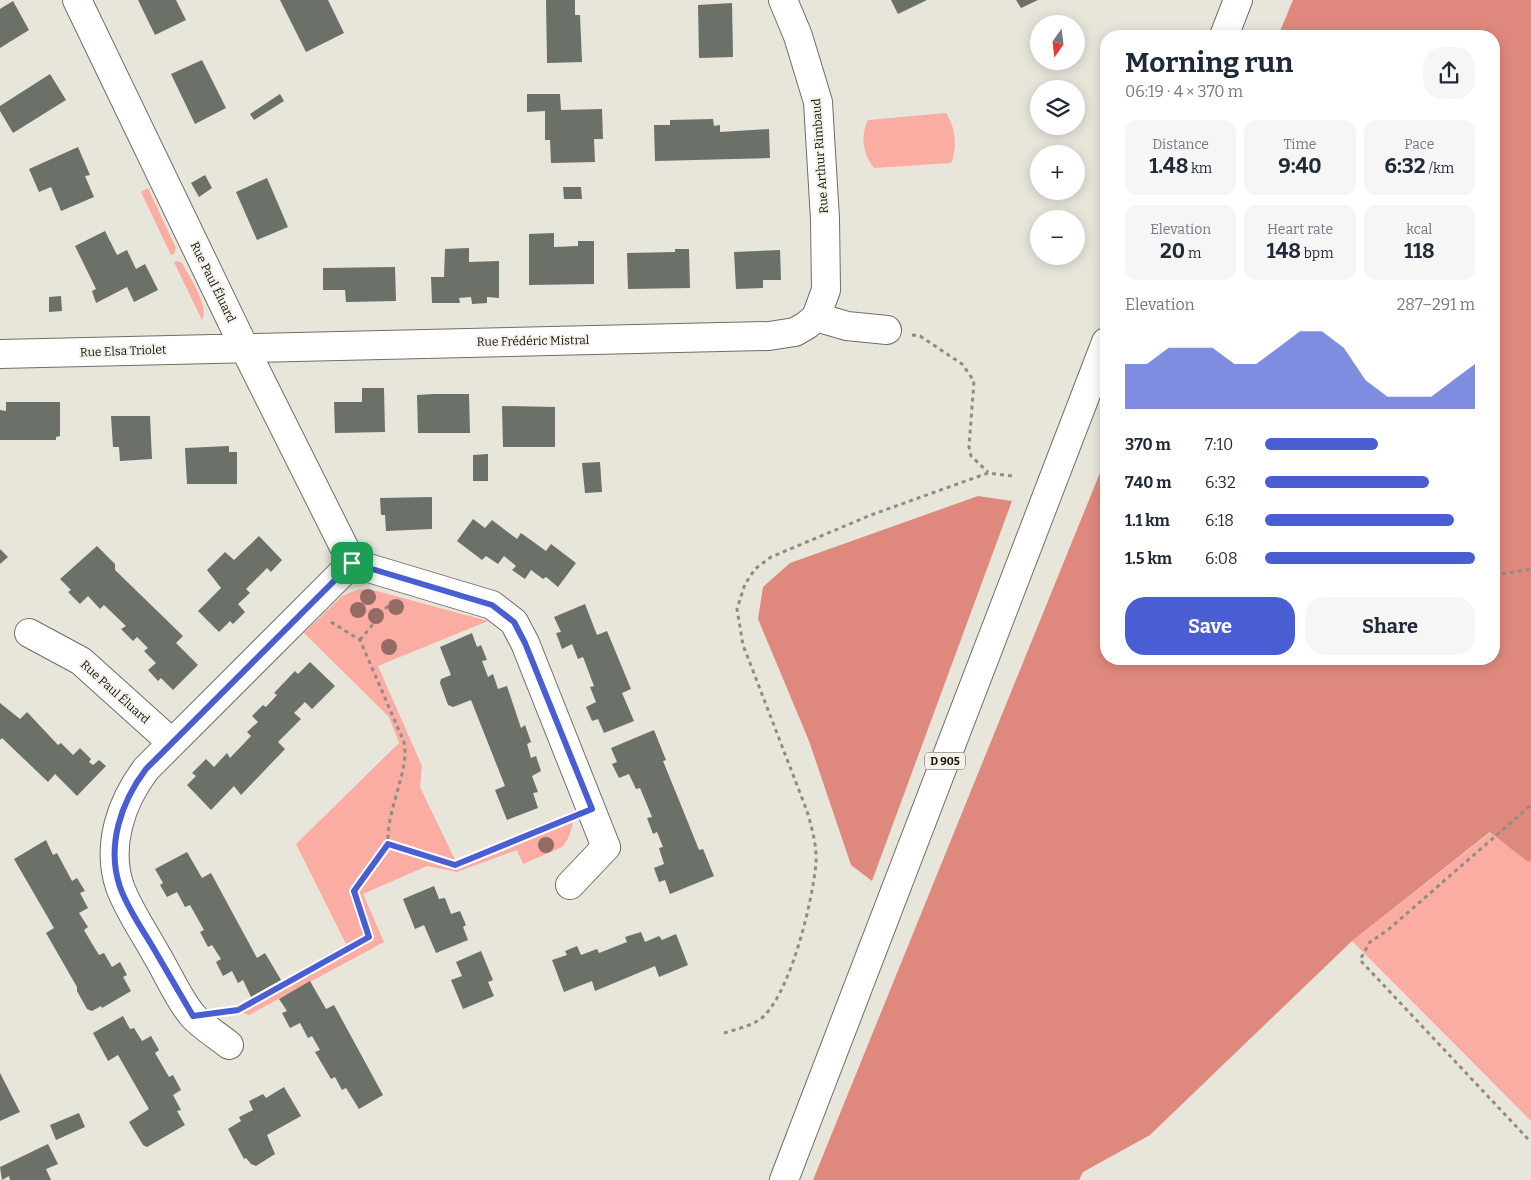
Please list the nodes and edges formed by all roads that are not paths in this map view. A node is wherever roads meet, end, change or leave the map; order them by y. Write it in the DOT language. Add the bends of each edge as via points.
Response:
graph roads {
  1 [pos="77,0"];
  2 [pos="783,0"];
  3 [pos="1238,0"];
  4 [pos="1226,30"];
  5 [pos="816,317"];
  6 [pos="887,330"];
  7 [pos="245,349"];
  8 [pos="0,354"];
  9 [pos="1100,358"];
  10 [pos="352,563"];
  11 [pos="29,633"];
  12 [pos="171,742"];
  13 [pos="570,885"];
  14 [pos="229,1045"];
  15 [pos="784,1180"];
  1 -- 7 [label="street, Rue Paul Éluard"];
  2 -- 5 [label="street, Rue Arthur Rimbaud" via="798,36 818,102 826,290"];
  3 -- 4 [label="street"];
  5 -- 6 [label="street" via="847,326"];
  5 -- 7 [label="street, Rue Frédéric Mistral" via="795,332 769,336"];
  7 -- 8 [label="street, Rue Elsa Triolet"];
  7 -- 10 [label="street, Rue Paul Éluard"];
  9 -- 15 [label="street, D 905"];
  10 -- 12 [label="street"];
  10 -- 13 [label="street" via="492,605 514,622 606,847"];
  11 -- 12 [label="street, Rue Paul Éluard" via="81,661"];
  12 -- 14 [label="street" via="146,769 126,800 116,835 116,868 130,909 193,1016"];
}
